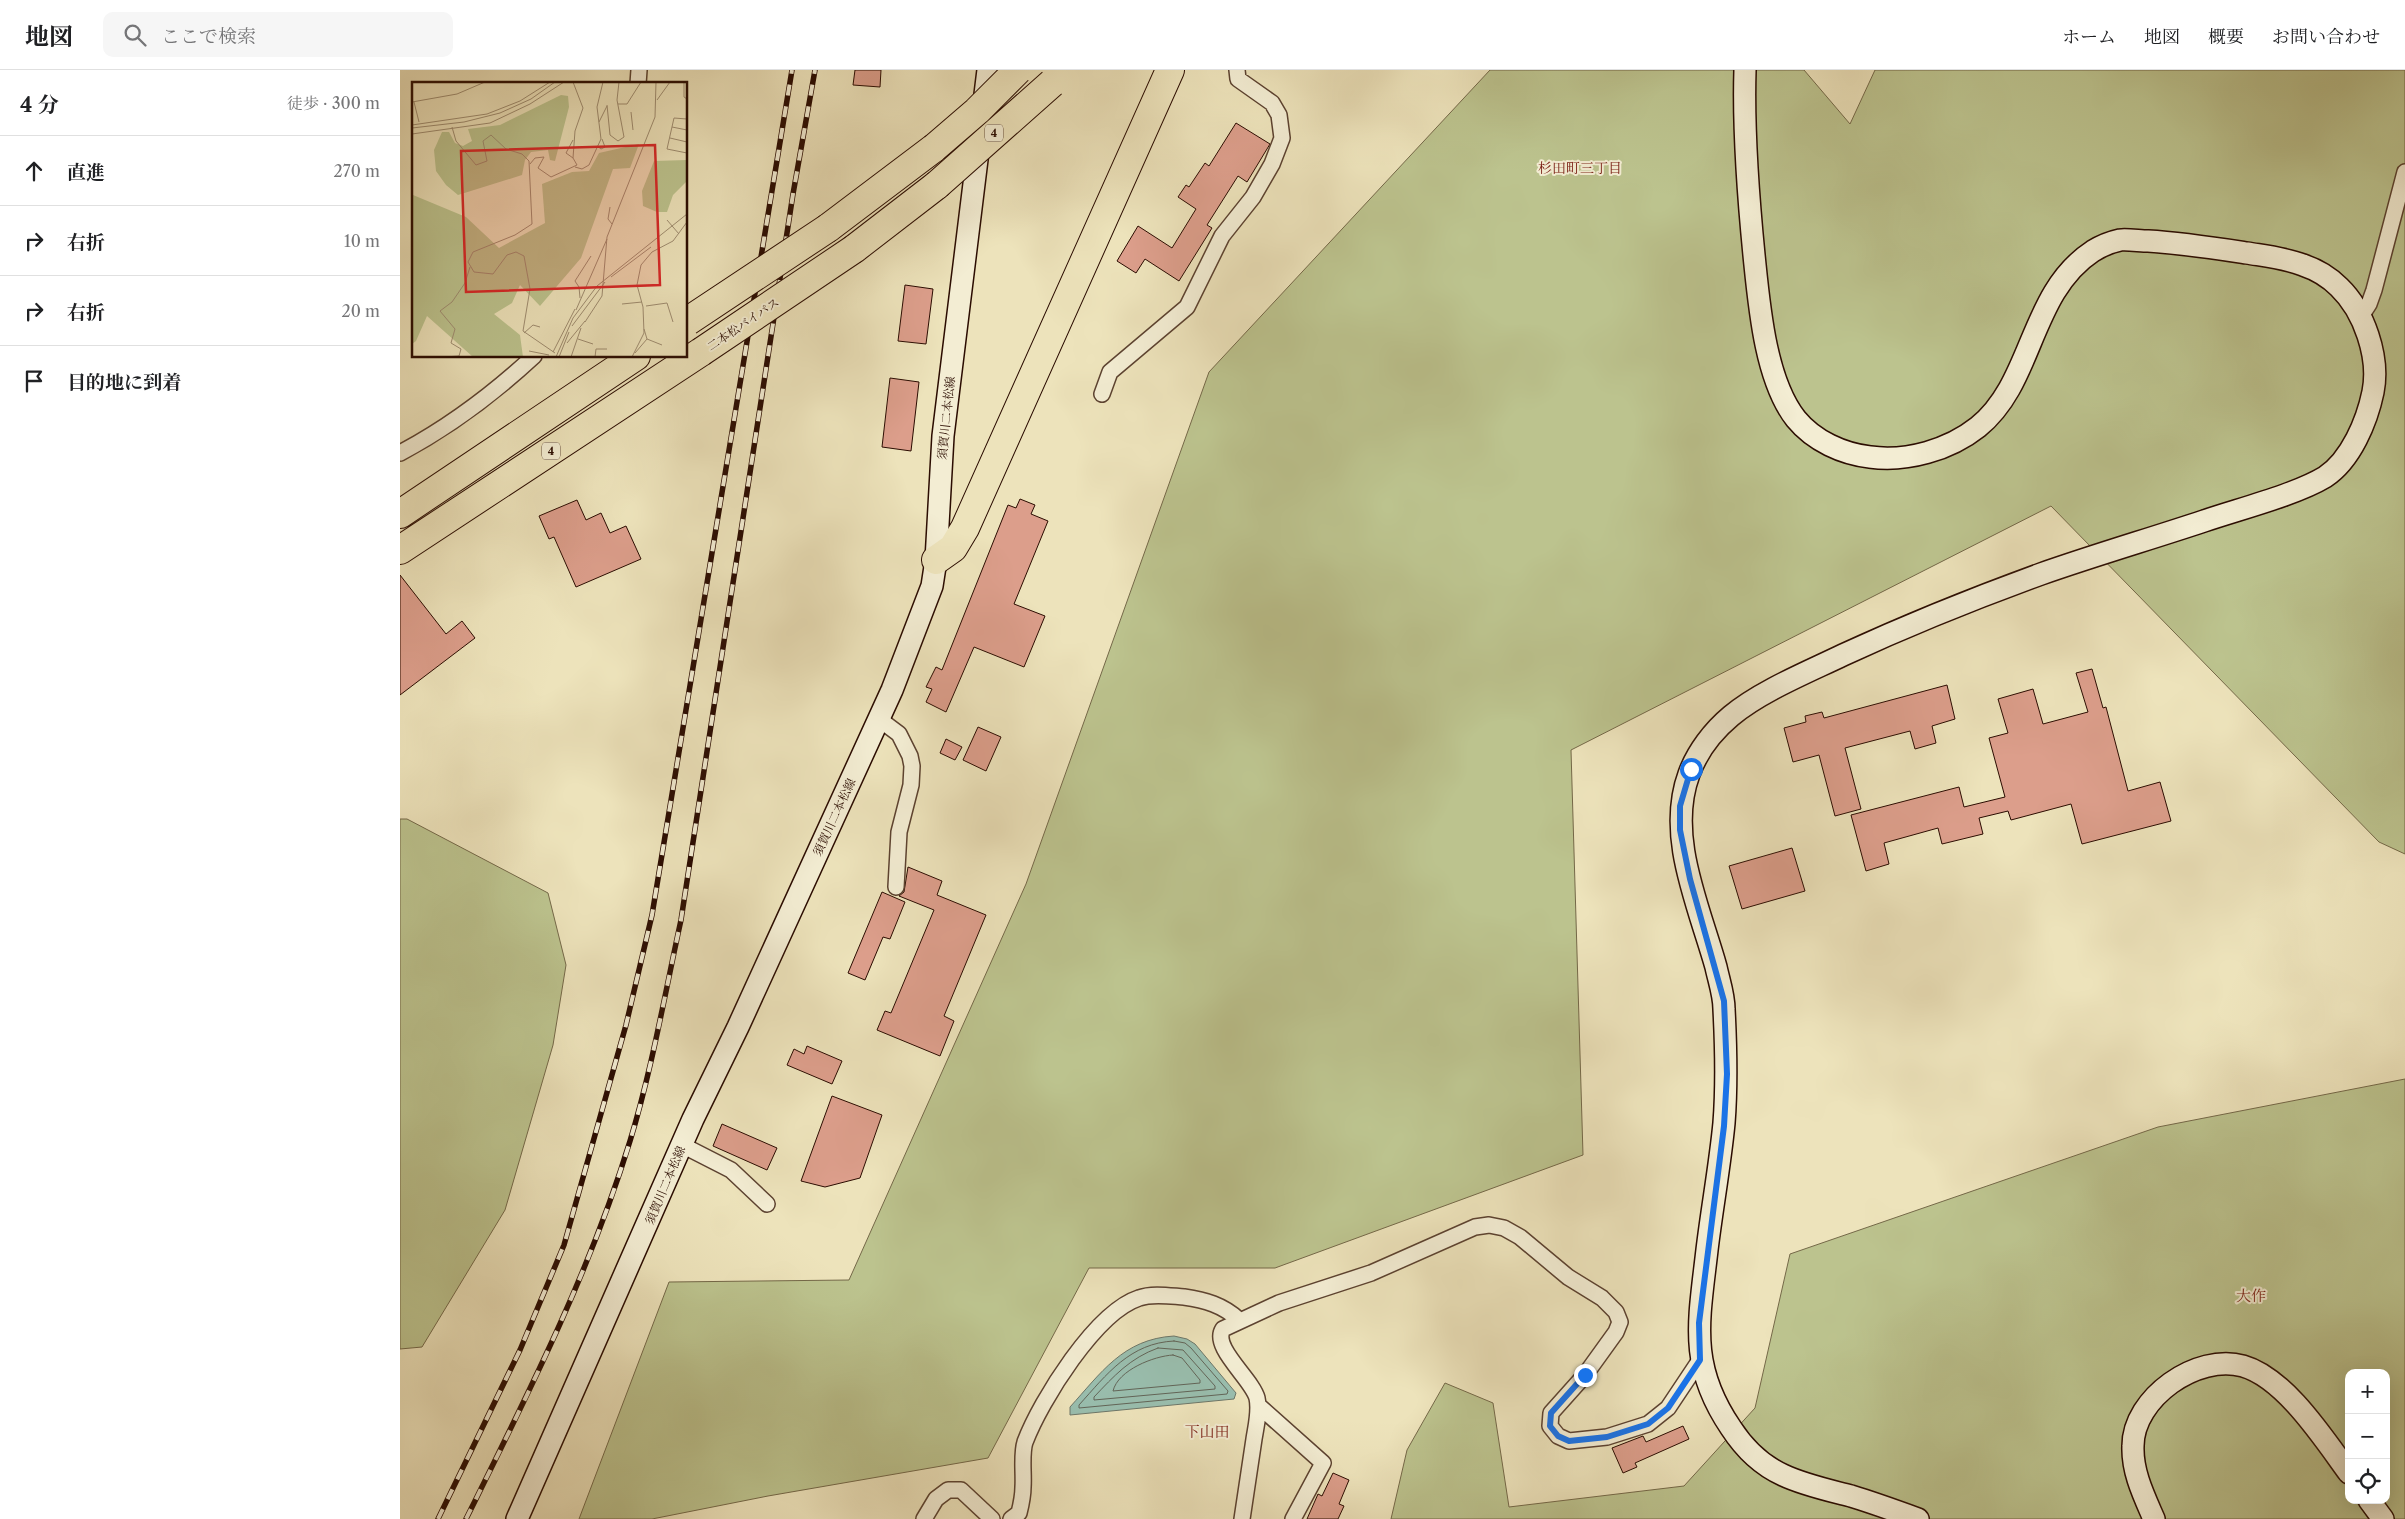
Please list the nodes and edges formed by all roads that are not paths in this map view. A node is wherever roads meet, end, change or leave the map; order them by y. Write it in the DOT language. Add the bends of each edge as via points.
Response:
graph roads {
  1 [pos="988,70"];
  2 [pos="1018,70"];
  3 [pos="1170,70"];
  4 [pos="1237,70"];
  5 [pos="1745,70"];
  6 [pos="1059,77"];
  7 [pos="2405,172"];
  8 [pos="2360,318"];
  9 [pos="688,321"];
  10 [pos="532,358"];
  11 [pos="633,358"];
  12 [pos="1102,394"];
  13 [pos="400,453"];
  14 [pos="400,514"];
  15 [pos="400,550"];
  16 [pos="936,560"];
  17 [pos="879,719"];
  18 [pos="896,887"];
  19 [pos="682,1145"];
  20 [pos="767,1204"];
  21 [pos="1239,1320"];
  22 [pos="1700,1360"];
  23 [pos="1259,1406"];
  24 [pos="2345,1467"];
  25 [pos="2372,1504"];
  26 [pos="517,1519"];
  27 [pos="924,1519"];
  28 [pos="992,1519"];
  29 [pos="1011,1519"];
  30 [pos="1242,1519"];
  31 [pos="1293,1519"];
  32 [pos="1918,1519"];
  33 [pos="2154,1519"];
  34 [pos="2383,1519"];
  1 -- 16 [label="street, 須賀川二本松線" via="943,436"];
  2 -- 9 [label="highway, 4, bridge" via="934,148 828,228"];
  3 -- 16 [label="highway" via="965,528 954,548"];
  4 -- 12 [label="street" via="1238,79 1272,103 1279,115 1282,138 1272,164 1253,197 1222,236 1188,307 1110,372"];
  5 -- 8 [label="street" via="1749,205 1764,336 1785,401 1797,421 1813,435 1842,451 1865,457 1897,458 1937,449 1975,430 1988,418 2012,383 2046,304 2061,281 2087,256 2110,242 2186,243 2302,264 2320,272 2343,290"];
  6 -- 15 [label="highway, 二本松バイパス / 4, bridge" via="937,184 854,249"];
  7 -- 8 [label="street" via="2374,290"];
  8 -- 22 [label="street" via="2371,345 2375,376 2372,399 2353,444 2332,472 2281,495 2046,572 1884,636 1760,697 1730,717 1704,746 1691,769 1680,806 1680,830 1690,879 1724,1001 1727,1074 1724,1126 1699,1323"];
  10 -- 13 [label="street" via="469,410"];
  11 -- 14 [label="highway"];
  16 -- 17 [label="street, 須賀川二本松線" via="924,611"];
  17 -- 18 [label="street" via="899,734 912,766 911,785 899,832"];
  17 -- 19 [label="street, 須賀川二本松線"];
  19 -- 20 [label="street" via="731,1170"];
  19 -- 26 [label="street, 須賀川二本松線"];
  21 -- 22 [label="street" via="1371,1272 1489,1224 1520,1237 1568,1277 1602,1298 1616,1312 1620,1322 1585,1375 1551,1413 1550,1426 1558,1436 1569,1441 1607,1437 1648,1424 1668,1408"];
  21 -- 23 [label="street" via="1223,1329 1220,1336 1228,1355 1252,1387"];
  21 -- 29 [label="street" via="1226,1308 1199,1299 1166,1295 1139,1298 1118,1309 1081,1348 1040,1412 1024,1444 1023,1490 1019,1513"];
  22 -- 32 [label="street" via="1712,1397 1724,1418 1746,1448 1766,1466 1789,1478"];
  23 -- 30 [label="street"];
  23 -- 31 [label="street" via="1324,1463"];
  24 -- 33 [label="street" via="2302,1408 2262,1375 2242,1366 2219,1365 2196,1370 2164,1387 2145,1406 2132,1445 2135,1467"];
  25 -- 34 [label="street"];
  27 -- 28 [label="street" via="936,1499 948,1490 961,1490"];
}
